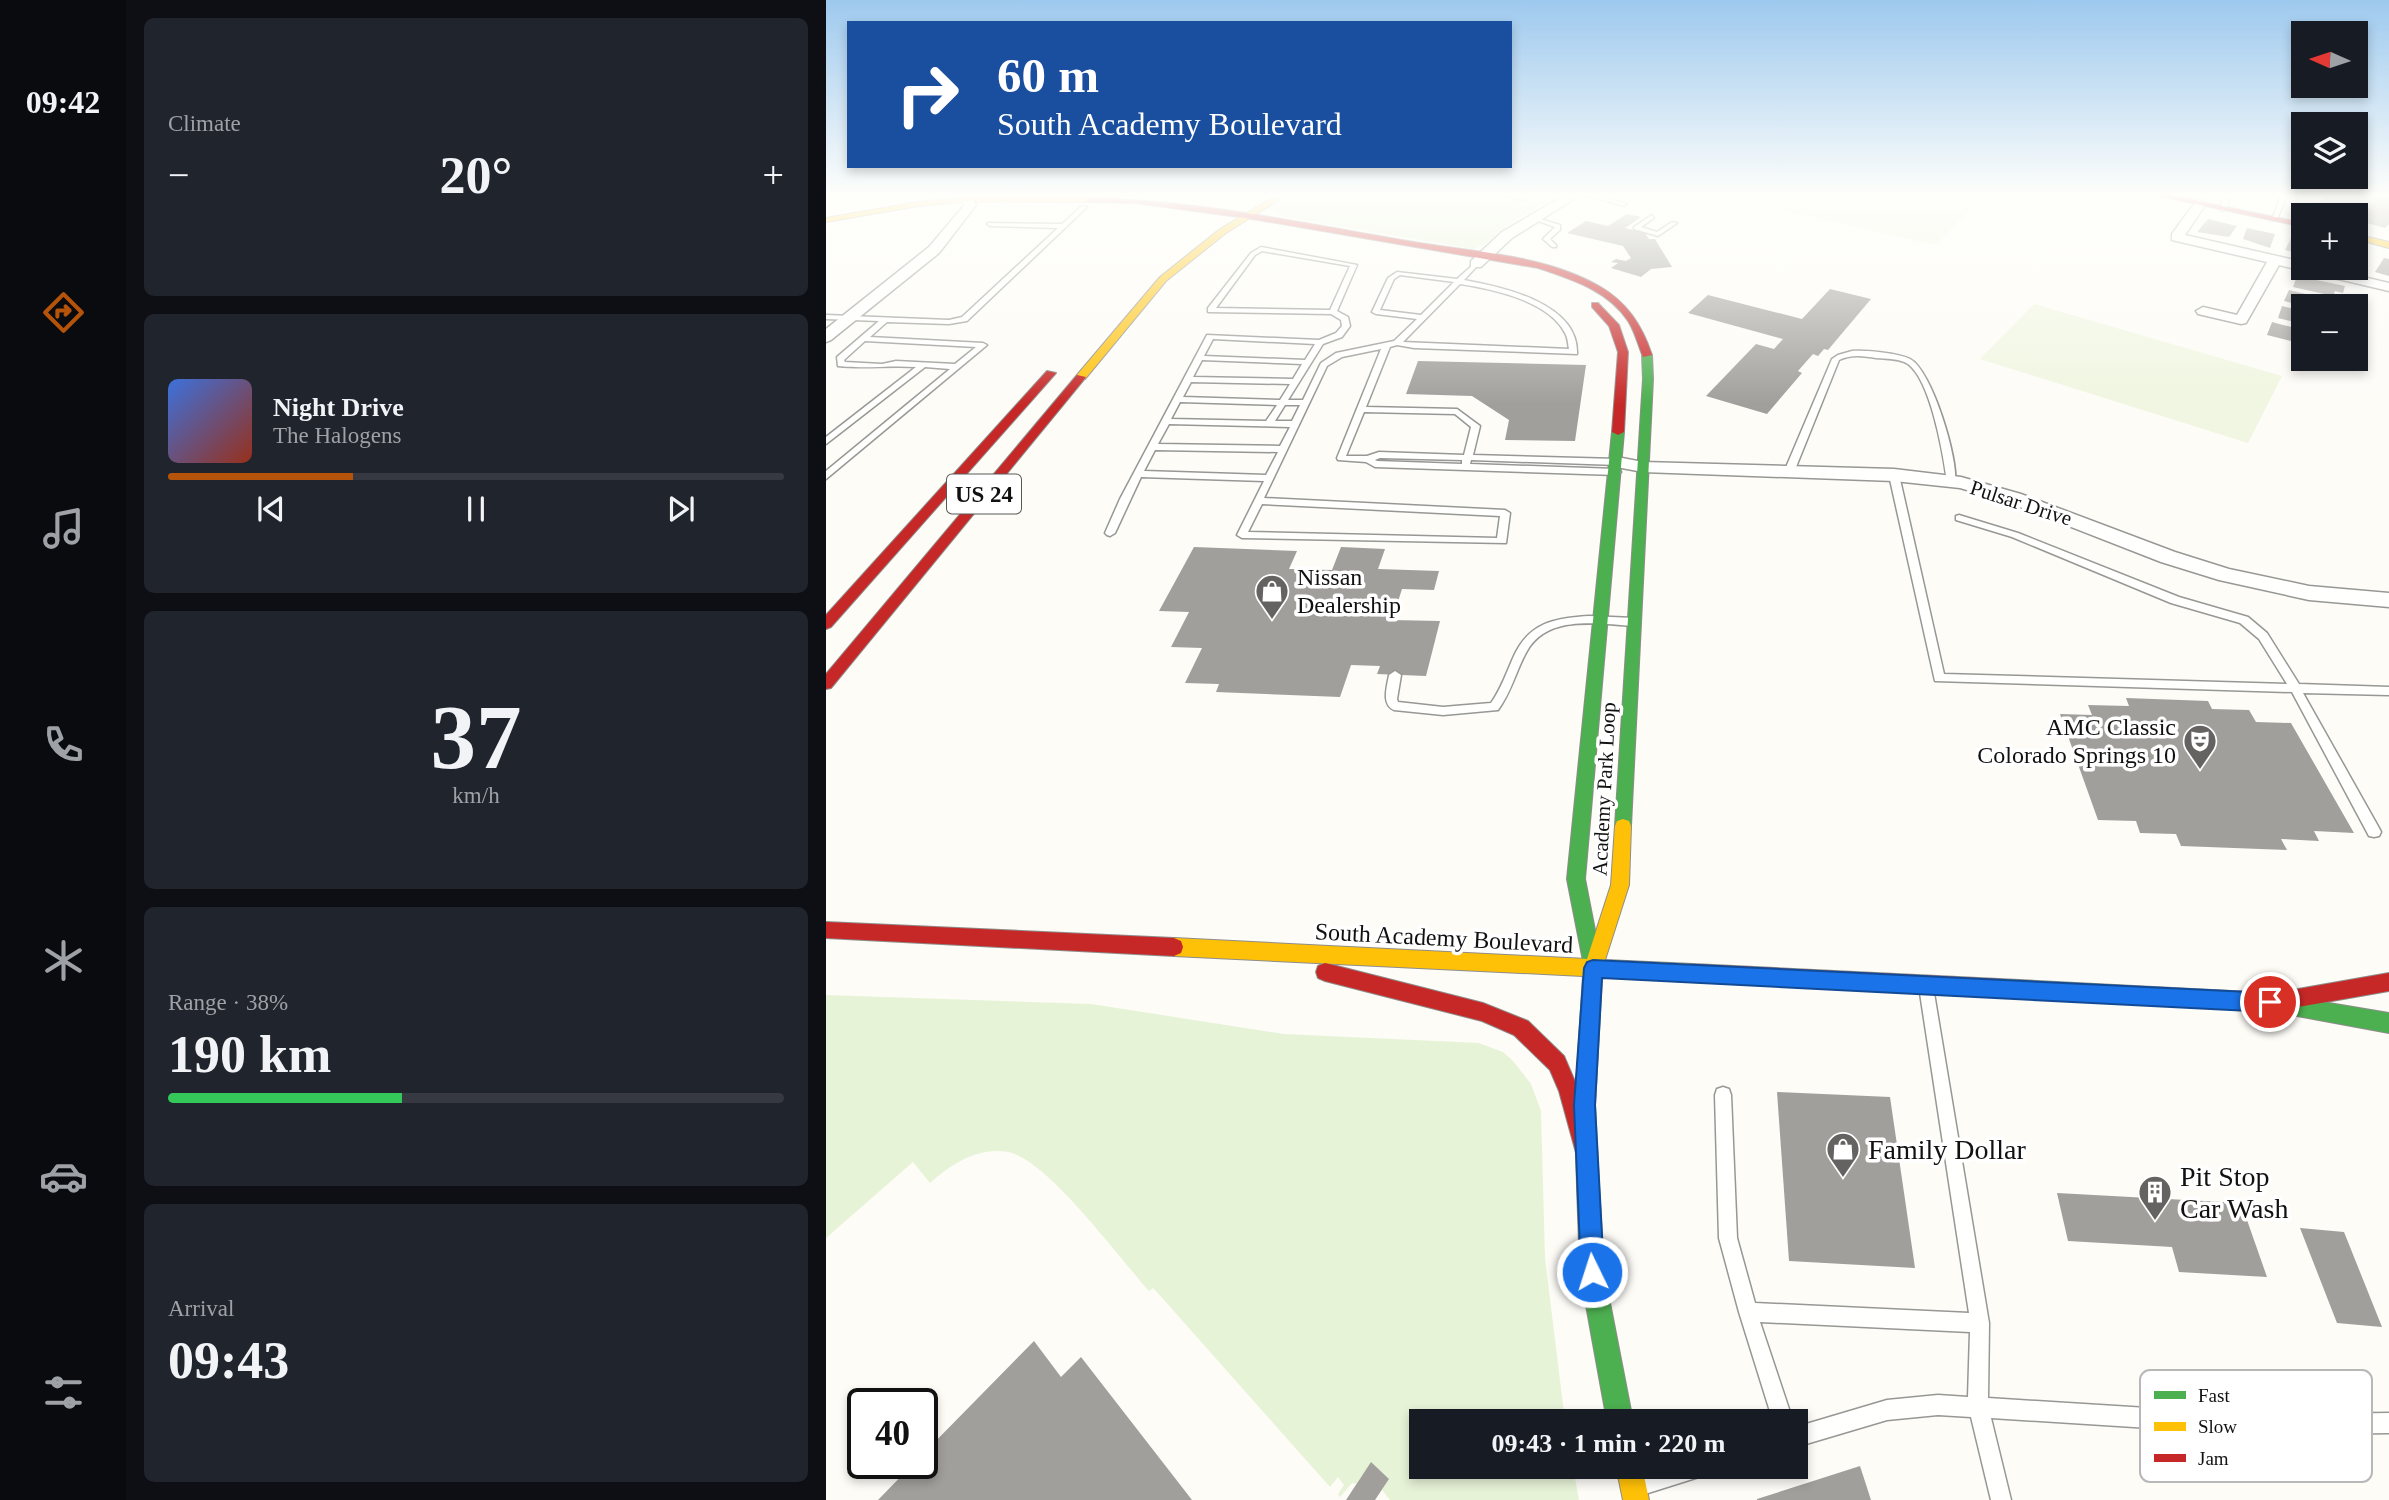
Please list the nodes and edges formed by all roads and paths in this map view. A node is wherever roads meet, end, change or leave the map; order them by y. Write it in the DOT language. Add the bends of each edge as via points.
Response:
graph roads {
  1 [pos="900,265"];
  2 [pos="916,265"];
  3 [pos="1022,265"];
  4 [pos="1178,265"];
  5 [pos="1245,265"];
  6 [pos="1354,265"];
  7 [pos="1475,265"];
  8 [pos="1497,265"];
  9 [pos="1539,265"];
  10 [pos="2273,265"];
  11 [pos="2359,280"];
  12 [pos="1458,282"];
  13 [pos="2389,287"];
  14 [pos="1333,312"];
  15 [pos="2203,312"];
  16 [pos="1423,317"];
  17 [pos="827,319"];
  18 [pos="849,319"];
  19 [pos="885,320"];
  20 [pos="949,322"];
  21 [pos="826,337"];
  22 [pos="864,339"];
  23 [pos="1320,342"];
  24 [pos="951,343"];
  25 [pos="1392,343"];
  26 [pos="1199,358"];
  27 [pos="1062,361"];
  28 [pos="1307,362"];
  29 [pos="923,365"];
  30 [pos="957,368"];
  31 [pos="1188,379"];
  32 [pos="1295,382"];
  33 [pos="1178,399"];
  34 [pos="1282,402"];
  35 [pos="1305,403"];
  36 [pos="1361,409"];
  37 [pos="1166,421"];
  38 [pos="1269,424"];
  39 [pos="1294,424"];
  40 [pos="826,441"];
  41 [pos="1153,447"];
  42 [pos="1282,449"];
  43 [pos="1368,459"];
  44 [pos="1466,462"];
  45 [pos="1617,467"];
  46 [pos="1643,467"];
  47 [pos="1789,472"];
  48 [pos="1138,474"];
  49 [pos="1894,475"];
  50 [pos="826,476"];
  51 [pos="1269,478"];
  52 [pos="1952,481"];
  53 [pos="1258,501"];
  54 [pos="1959,518"];
  55 [pos="1110,533"];
  56 [pos="2389,600"];
  57 [pos="1602,621"];
  58 [pos="1634,622"];
  59 [pos="826,624"];
  60 [pos="1395,675"];
  61 [pos="826,684"];
  62 [pos="2295,688"];
  63 [pos="2389,691"];
  64 [pos="2374,831"];
  65 [pos="826,930"];
  66 [pos="1245,951"];
  67 [pos="1593,968"];
  68 [pos="2389,982"];
  69 [pos="1926,985"];
  70 [pos="2270,1002"];
  71 [pos="2389,1023"];
  72 [pos="1723,1095"];
  73 [pos="1586,1152"];
  74 [pos="1748,1311"];
  75 [pos="1980,1323"];
  76 [pos="1978,1406"];
  77 [pos="1617,1409"];
  78 [pos="1779,1409"];
  79 [pos="2140,1417"];
  80 [pos="1808,1433"];
  81 [pos="1671,1479"];
  82 [pos="1635,1494"];
  83 [pos="2001,1500"];
  1 -- 17 [label="street"];
  2 -- 18 [label="street"];
  3 -- 20 [label="lane" via="964,319"];
  4 -- 61 [label="main road, US 24"];
  5 -- 14 [label="lane" via="1211,310"];
  6 -- 14 [label="lane"];
  7 -- 12 [label="lane"];
  8 -- 45 [label="main road, Academy Park Loop" via="1554,282 1607,315 1623,352"];
  9 -- 46 [label="main road, Academy Park Loop" via="1586,282 1635,320 1649,359"];
  10 -- 15 [label="street" via="2241,320"];
  11 -- 13 [label="street"];
  12 -- 16 [label="lane"];
  12 -- 16 [label="lane" via="1399,273 1391,278 1376,312"];
  12 -- 25 [label="lane" via="1508,293 1552,313 1569,333 1574,352"];
  14 -- 23 [label="lane" via="1345,319 1346,326 1339,335"];
  16 -- 25 [label="lane"];
  17 -- 18 [label="lane"];
  18 -- 19 [label="lane"];
  18 -- 21 [label="street"];
  19 -- 20 [label="lane"];
  19 -- 22 [label="lane"];
  20 -- 24 [label="lane"];
  22 -- 24 [label="lane"];
  22 -- 29 [label="lane" via="840,359 841,364"];
  23 -- 26 [label="lane" via="1210,337"];
  23 -- 28 [label="lane"];
  24 -- 30 [label="lane" via="983,345"];
  25 -- 35 [label="lane" via="1339,355 1324,365"];
  25 -- 36 [label="lane"];
  26 -- 28 [label="lane"];
  26 -- 31 [label="lane"];
  27 -- 59 [label="main road, US 24"];
  28 -- 32 [label="lane"];
  29 -- 30 [label="lane"];
  29 -- 40 [label="lane"];
  30 -- 50 [label="lane"];
  31 -- 32 [label="lane"];
  31 -- 33 [label="lane"];
  32 -- 34 [label="lane"];
  33 -- 34 [label="lane"];
  33 -- 37 [label="lane"];
  34 -- 35 [label="lane"];
  34 -- 38 [label="lane"];
  35 -- 39 [label="lane"];
  36 -- 43 [label="lane" via="1341,458"];
  36 -- 44 [label="lane" via="1457,412 1476,426"];
  37 -- 38 [label="lane"];
  37 -- 41 [label="lane"];
  38 -- 39 [label="lane"];
  39 -- 42 [label="lane"];
  41 -- 42 [label="lane"];
  41 -- 48 [label="lane"];
  42 -- 51 [label="lane"];
  43 -- 44 [label="lane" via="1379,455"];
  44 -- 45 [label="lane"];
  45 -- 46 [label="street, Pulsar Drive"];
  45 -- 57 [label="main road, Academy Park Loop"];
  46 -- 47 [label="street, Pulsar Drive"];
  46 -- 58 [label="main road, Academy Park Loop"];
  47 -- 49 [label="street, Pulsar Drive"];
  47 -- 52 [label="lane" via="1836,359 1866,354 1906,360 1925,379"];
  48 -- 51 [label="lane"];
  48 -- 55 [label="lane"];
  49 -- 52 [label="street, Pulsar Drive"];
  49 -- 62 [label="lane" via="1939,678"];
  51 -- 53 [label="lane"];
  52 -- 56 [label="street, Pulsar Drive" via="2014,498 2226,575 2299,591"];
  53 -- 53 [label="lane" via="1242,535 1502,541 1505,513"];
  54 -- 62 [label="lane" via="2015,534 2175,600 2244,620 2263,636"];
  57 -- 58 [label="lane"];
  57 -- 60 [label="lane" via="1573,621 1532,635 1494,707 1425,711 1394,706"];
  57 -- 67 [label="main road, Academy Park Loop" via="1576,879"];
  58 -- 67 [label="main road, Academy Park Loop" via="1620,884"];
  62 -- 63 [label="lane"];
  62 -- 64 [label="lane"];
  65 -- 66 [label="main road, South Academy Boulevard"];
  66 -- 67 [label="main road, South Academy Boulevard"];
  66 -- 73 [label="main road" via="1483,1012 1521,1028 1557,1063"];
  67 -- 69 [label="main road, South Academy Boulevard"];
  67 -- 73 [label="main road"];
  68 -- 70 [label="main road, South Academy Boulevard"];
  69 -- 70 [label="main road, South Academy Boulevard"];
  69 -- 75 [label="lane"];
  70 -- 71 [label="main road, South Academy Boulevard"];
  72 -- 74 [label="lane" via="1728,1238"];
  73 -- 77 [label="main road" via="1592,1272"];
  74 -- 75 [label="lane"];
  74 -- 78 [label="lane"];
  75 -- 76 [label="lane"];
  76 -- 79 [label="lane"];
  76 -- 80 [label="lane" via="1887,1410"];
  76 -- 83 [label="lane"];
  81 -- 82 [label="lane"];
}
